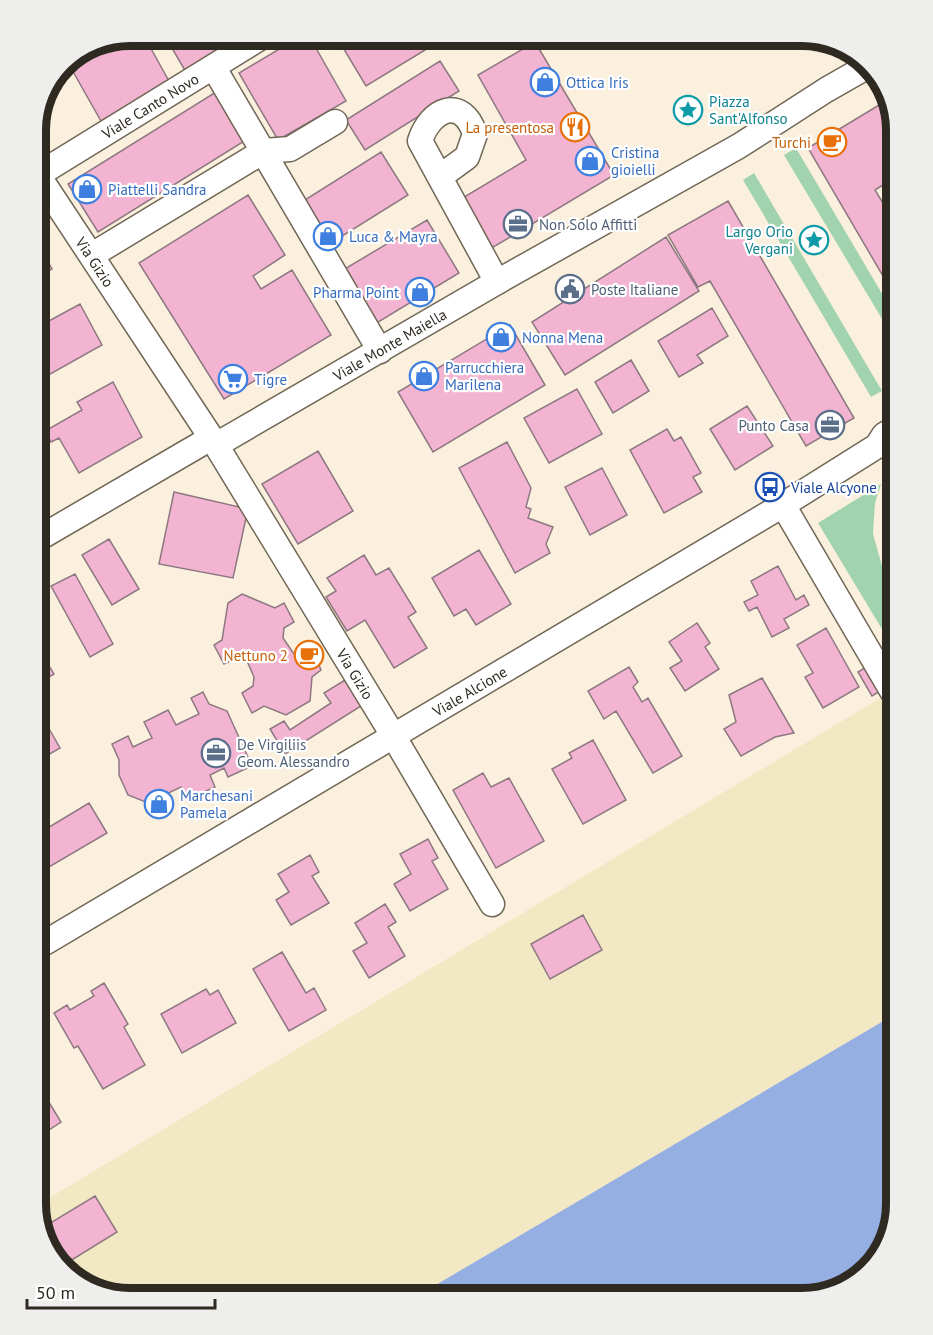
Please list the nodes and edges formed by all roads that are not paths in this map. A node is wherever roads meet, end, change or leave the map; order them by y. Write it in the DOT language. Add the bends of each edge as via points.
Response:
graph roads {
  1 [pos="247,46"];
  2 [pos="214,68"];
  3 [pos="861,70"];
  4 [pos="335,122"];
  5 [pos="264,151"];
  6 [pos="47,169"];
  7 [pos="441,176"];
  8 [pos="47,189"];
  9 [pos="92,255"];
  10 [pos="497,282"];
  11 [pos="380,351"];
  12 [pos="886,434"];
  13 [pos="213,441"];
  14 [pos="783,505"];
  15 [pos="47,534"];
  16 [pos="886,681"];
  17 [pos="394,737"];
  18 [pos="492,904"];
  19 [pos="46,942"];
  1 -- 2 [label="street, Viale Canto Novo"];
  2 -- 5 [label="street"];
  2 -- 6 [label="street, Viale Canto Novo"];
  3 -- 10 [label="street, Viale Monte Maiella" via="748,140"];
  4 -- 5 [label="street" via="290,149"];
  5 -- 9 [label="street"];
  5 -- 11 [label="street"];
  7 -- 10 [label="street"];
  8 -- 9 [label="street, Via Gizio"];
  9 -- 13 [label="street, Via Gizio"];
  10 -- 11 [label="street, Viale Monte Maiella"];
  11 -- 13 [label="street, Viale Monte Maiella"];
  12 -- 14 [label="street, Viale Alcione" via="877,446"];
  13 -- 15 [label="street, Viale Monte Maiella"];
  13 -- 17 [label="street, Via Gizio"];
  14 -- 16 [label="street"];
  14 -- 17 [label="street, Viale Alcione"];
  17 -- 18 [label="street, Via Gizio"];
  17 -- 19 [label="street, Viale Alcione"];
}
